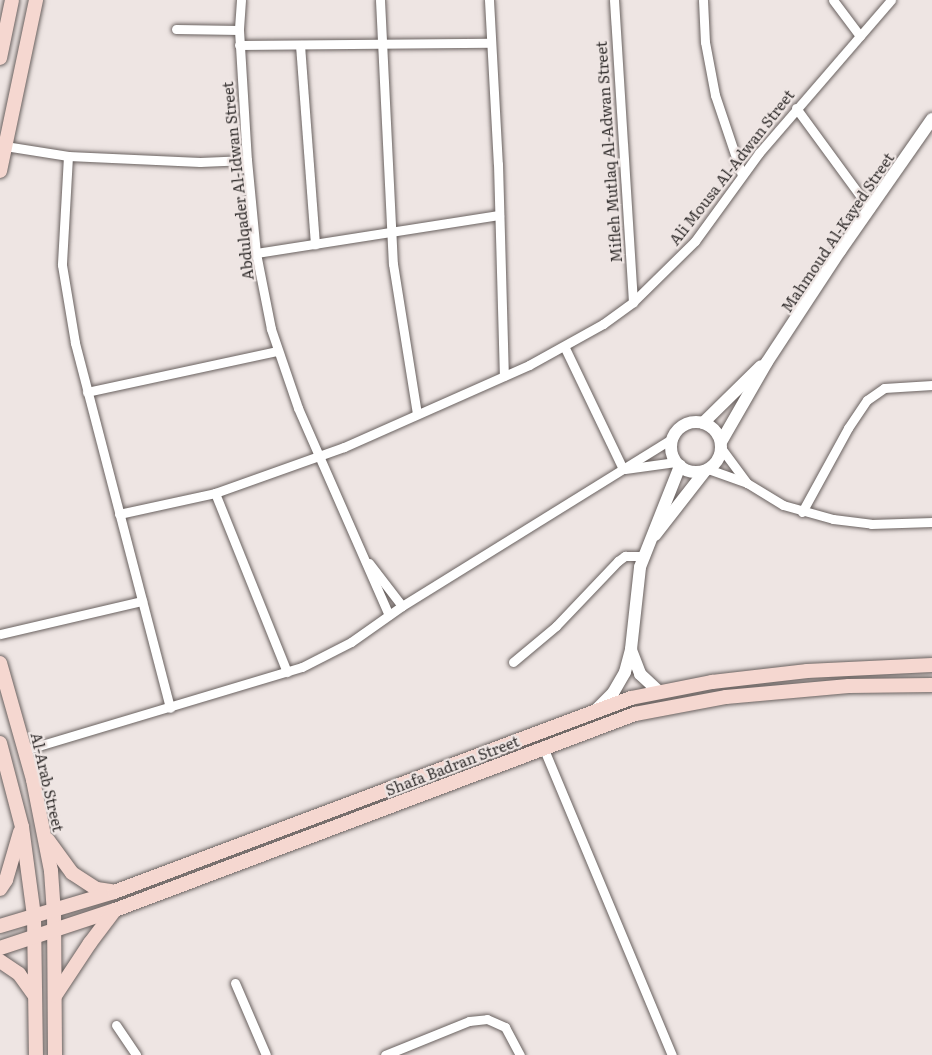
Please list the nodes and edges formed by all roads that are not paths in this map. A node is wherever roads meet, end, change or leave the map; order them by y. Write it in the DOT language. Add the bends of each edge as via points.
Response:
graph roads {
  1 [pos="12,0"];
  2 [pos="36,0"];
  3 [pos="241,0"];
  4 [pos="380,0"];
  5 [pos="489,0"];
  6 [pos="614,0"];
  7 [pos="703,0"];
  8 [pos="833,0"];
  9 [pos="891,0"];
  10 [pos="176,28"];
  11 [pos="239,30"];
  12 [pos="860,36"];
  13 [pos="491,43"];
  14 [pos="382,44"];
  15 [pos="239,45"];
  16 [pos="300,45"];
  17 [pos="0,58"];
  18 [pos="796,108"];
  19 [pos="932,119"];
  20 [pos="5,146"];
  21 [pos="68,156"];
  22 [pos="247,160"];
  23 [pos="0,171"];
  24 [pos="742,175"];
  25 [pos="870,209"];
  26 [pos="499,215"];
  27 [pos="392,233"];
  28 [pos="315,244"];
  29 [pos="256,253"];
  30 [pos="633,302"];
  31 [pos="565,348"];
  32 [pos="277,351"];
  33 [pos="767,362"];
  34 [pos="504,376"];
  35 [pos="932,385"];
  36 [pos="87,392"];
  37 [pos="417,414"];
  38 [pos="703,423"];
  39 [pos="673,438"];
  40 [pos="721,445"];
  41 [pos="319,457"];
  42 [pos="678,464"];
  43 [pos="623,469"];
  44 [pos="706,470"];
  45 [pos="747,483"];
  46 [pos="215,493"];
  47 [pos="802,512"];
  48 [pos="118,514"];
  49 [pos="932,522"];
  50 [pos="648,543"];
  51 [pos="364,556"];
  52 [pos="643,556"];
  53 [pos="142,602"];
  54 [pos="402,606"];
  55 [pos="389,615"];
  56 [pos="0,634"];
  57 [pos="631,649"];
  58 [pos="513,662"];
  59 [pos="0,663"];
  60 [pos="932,665"];
  61 [pos="287,672"];
  62 [pos="932,685"];
  63 [pos="659,692"];
  64 [pos="170,708"];
  65 [pos="596,710"];
  66 [pos="0,743"];
  67 [pos="543,747"];
  68 [pos="25,750"];
  69 [pos="22,827"];
  70 [pos="45,833"];
  71 [pos="0,889"];
  72 [pos="114,892"];
  73 [pos="54,910"];
  74 [pos="115,910"];
  75 [pos="34,916"];
  76 [pos="0,926"];
  77 [pos="54,932"];
  78 [pos="35,938"];
  79 [pos="0,948"];
  80 [pos="0,961"];
  81 [pos="235,983"];
  82 [pos="35,996"];
  83 [pos="54,998"];
  84 [pos="116,1025"];
  85 [pos="36,1055"];
  86 [pos="55,1055"];
  87 [pos="136,1055"];
  88 [pos="266,1055"];
  89 [pos="385,1055"];
  90 [pos="520,1055"];
  91 [pos="672,1055"];
  1 -- 17 [label="main road"];
  2 -- 20 [label="main road"];
  3 -- 11 [label="street, Abdulqader Al-Idwan Street"];
  4 -- 14 [label="street"];
  5 -- 13 [label="street"];
  6 -- 30 [label="street, Mifleh Mutlaq Al-Adwan Street"];
  7 -- 24 [label="street" via="705,42 715,95"];
  8 -- 12 [label="street"];
  9 -- 12 [label="street, Ali Mousa Al-Adwan Street"];
  10 -- 11 [label="street"];
  11 -- 15 [label="street, Abdulqader Al-Idwan Street"];
  12 -- 18 [label="street, Ali Mousa Al-Adwan Street"];
  13 -- 14 [label="street"];
  13 -- 26 [label="street"];
  14 -- 16 [label="street"];
  14 -- 27 [label="street"];
  15 -- 16 [label="street"];
  15 -- 22 [label="street, Abdulqader Al-Idwan Street"];
  16 -- 28 [label="street"];
  18 -- 24 [label="street, Ali Mousa Al-Adwan Street"];
  18 -- 25 [label="street"];
  19 -- 25 [label="street, Mahmoud Al-Kayed Street"];
  20 -- 21 [label="street"];
  20 -- 23 [label="main road"];
  21 -- 22 [label="street" via="200,162"];
  21 -- 36 [label="street" via="62,265"];
  22 -- 29 [label="street, Abdulqader Al-Idwan Street"];
  24 -- 30 [label="street, Ali Mousa Al-Adwan Street" via="695,241"];
  25 -- 33 [label="street, Mahmoud Al-Kayed Street"];
  26 -- 27 [label="street"];
  26 -- 34 [label="street"];
  27 -- 28 [label="street"];
  27 -- 37 [label="street" via="395,280"];
  28 -- 29 [label="street"];
  29 -- 32 [label="street, Abdulqader Al-Idwan Street"];
  30 -- 31 [label="street, Ali Mousa Al-Adwan Street"];
  31 -- 34 [label="street, Ali Mousa Al-Adwan Street"];
  31 -- 43 [label="street"];
  32 -- 36 [label="street"];
  32 -- 41 [label="street, Abdulqader Al-Idwan Street"];
  33 -- 38 [label="street, Mahmoud Al-Kayed Street"];
  33 -- 40 [label="street, Mahmoud Al-Kayed Street"];
  34 -- 37 [label="street, Ali Mousa Al-Adwan Street"];
  35 -- 47 [label="street" via="884,388 867,400"];
  36 -- 48 [label="street"];
  37 -- 41 [label="street, Ali Mousa Al-Adwan Street"];
  38 -- 39 [label="street" via="680,428"];
  38 -- 40 [label="street" via="714,430"];
  39 -- 42 [label="street" via="672,451"];
  39 -- 43 [label="street"];
  40 -- 44 [label="street" via="717,461"];
  40 -- 45 [label="street"];
  41 -- 46 [label="street, Ali Mousa Al-Adwan Street"];
  41 -- 51 [label="street, Abdulqader Al-Idwan Street"];
  42 -- 43 [label="street"];
  42 -- 44 [label="street" via="692,472"];
  42 -- 50 [label="street"];
  43 -- 54 [label="street"];
  44 -- 45 [label="street"];
  44 -- 50 [label="street"];
  45 -- 47 [label="street"];
  46 -- 48 [label="street, Ali Mousa Al-Adwan Street"];
  46 -- 61 [label="street"];
  47 -- 49 [label="street" via="850,523"];
  48 -- 53 [label="street"];
  50 -- 52 [label="street"];
  51 -- 54 [label="street, Abdulqader Al-Idwan Street"];
  51 -- 55 [label="street, Abdulqader Al-Idwan Street"];
  52 -- 57 [label="street"];
  52 -- 58 [label="street" via="625,556 618,561 556,626"];
  53 -- 56 [label="street"];
  53 -- 64 [label="street"];
  54 -- 55 [label="street"];
  55 -- 61 [label="street" via="351,642"];
  57 -- 63 [label="street" via="640,674"];
  57 -- 65 [label="street" via="620,683"];
  59 -- 68 [label="main road, Al-Arab Street"];
  60 -- 63 [label="main road, Shafa Badran Street" via="807,671"];
  61 -- 64 [label="street"];
  62 -- 67 [label="main road, Shafa Badran Street" via="849,686 726,697 635,714"];
  63 -- 65 [label="main road, Shafa Badran Street"];
  64 -- 68 [label="street"];
  65 -- 72 [label="main road, Shafa Badran Street"];
  66 -- 69 [label="main road"];
  67 -- 74 [label="main road, Shafa Badran Street"];
  67 -- 91 [label="street"];
  68 -- 70 [label="main road, Al-Arab Street"];
  69 -- 71 [label="main road"];
  69 -- 75 [label="main road"];
  70 -- 72 [label="main road" via="72,873 97,889"];
  70 -- 73 [label="main road, Al-Arab Street"];
  72 -- 73 [label="main road, Shafa Badran Street"];
  73 -- 75 [label="main road, Shafa Badran Street"];
  73 -- 77 [label="main road, Al-Arab Street"];
  74 -- 77 [label="main road, Shafa Badran Street"];
  74 -- 83 [label="main road"];
  75 -- 76 [label="main road, Shafa Badran Street"];
  75 -- 78 [label="main road"];
  77 -- 78 [label="main road, Shafa Badran Street"];
  77 -- 83 [label="main road, Al-Arab Street"];
  78 -- 79 [label="main road, Shafa Badran Street"];
  78 -- 82 [label="main road"];
  80 -- 82 [label="main road" via="19,974"];
  81 -- 88 [label="street"];
  82 -- 85 [label="main road"];
  83 -- 86 [label="main road, Al-Arab Street"];
  84 -- 87 [label="street"];
  89 -- 90 [label="street" via="487,1019 505,1027"];
}
